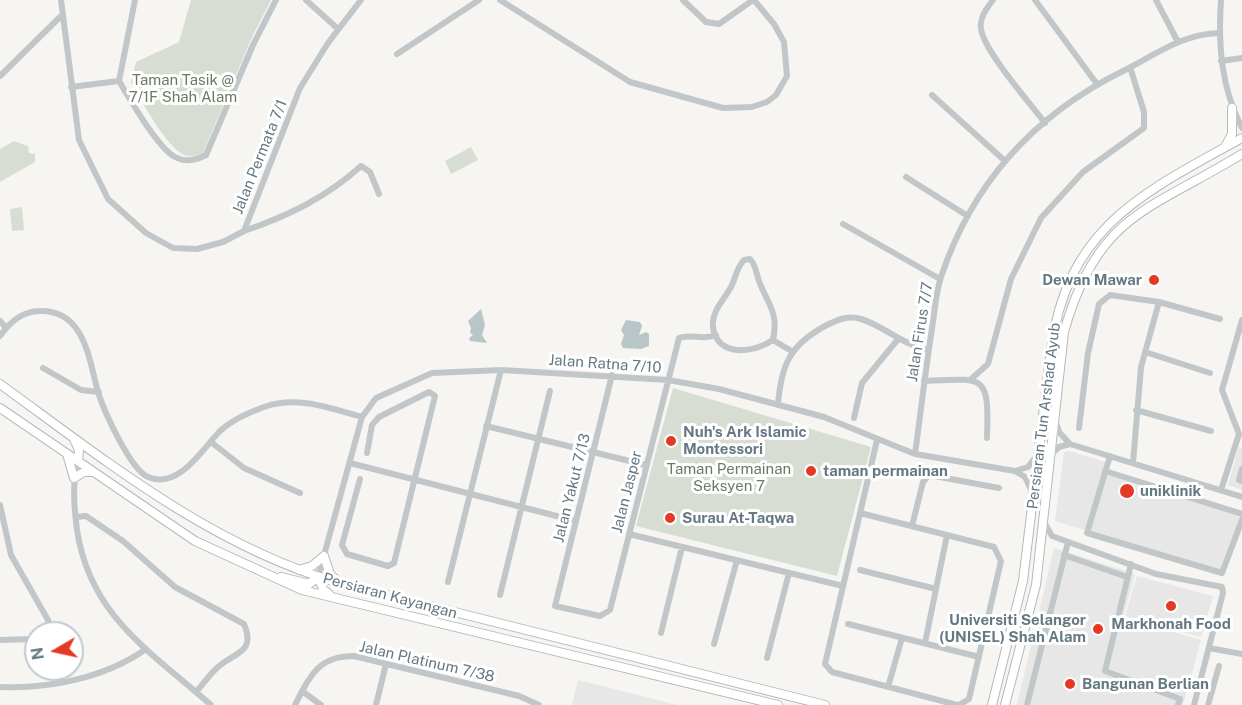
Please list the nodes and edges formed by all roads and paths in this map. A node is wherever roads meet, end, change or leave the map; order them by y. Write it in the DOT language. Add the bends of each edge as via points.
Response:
graph roads {
  1 [pos="61,0"];
  2 [pos="135,0"];
  3 [pos="276,0"];
  4 [pos="306,0"];
  5 [pos="360,0"];
  6 [pos="479,0"];
  7 [pos="500,0"];
  8 [pos="683,0"];
  9 [pos="753,0"];
  10 [pos="993,0"];
  11 [pos="1035,0"];
  12 [pos="1156,0"];
  13 [pos="1221,0"];
  14 [pos="62,15"];
  15 [pos="338,28"];
  16 [pos="1219,33"];
  17 [pos="1178,42"];
  18 [pos="397,54"];
  19 [pos="1242,58"];
  20 [pos="1221,61"];
  21 [pos="1130,67"];
  22 [pos="0,76"];
  23 [pos="119,81"];
  24 [pos="1097,84"];
  25 [pos="70,87"];
  26 [pos="932,95"];
  27 [pos="1232,108"];
  28 [pos="1242,118"];
  29 [pos="1045,123"];
  30 [pos="1242,128"];
  31 [pos="1242,138"];
  32 [pos="1224,148"];
  33 [pos="1242,154"];
  34 [pos="1005,161"];
  35 [pos="906,177"];
  36 [pos="379,194"];
  37 [pos="966,215"];
  38 [pos="843,224"];
  39 [pos="244,231"];
  40 [pos="940,279"];
  41 [pos="1159,302"];
  42 [pos="1220,319"];
  43 [pos="1242,320"];
  44 [pos="0,321"];
  45 [pos="6,328"];
  46 [pos="716,335"];
  47 [pos="0,336"];
  48 [pos="899,338"];
  49 [pos="773,340"];
  50 [pos="928,350"];
  51 [pos="793,352"];
  52 [pos="1145,352"];
  53 [pos="43,368"];
  54 [pos="501,370"];
  55 [pos="1210,373"];
  56 [pos="612,375"];
  57 [pos="971,379"];
  58 [pos="668,380"];
  59 [pos="924,381"];
  60 [pos="0,384"];
  61 [pos="549,391"];
  62 [pos="99,392"];
  63 [pos="778,405"];
  64 [pos="0,408"];
  65 [pos="1136,410"];
  66 [pos="1054,416"];
  67 [pos="362,417"];
  68 [pos="854,418"];
  69 [pos="486,426"];
  70 [pos="1079,428"];
  71 [pos="1211,431"];
  72 [pos="73,437"];
  73 [pos="537,438"];
  74 [pos="987,438"];
  75 [pos="877,440"];
  76 [pos="211,442"];
  77 [pos="1239,442"];
  78 [pos="1070,444"];
  79 [pos="593,452"];
  80 [pos="1039,452"];
  81 [pos="67,453"];
  82 [pos="367,453"];
  83 [pos="915,454"];
  84 [pos="1050,455"];
  85 [pos="1110,456"];
  86 [pos="78,461"];
  87 [pos="350,463"];
  88 [pos="1133,463"];
  89 [pos="646,465"];
  90 [pos="1242,469"];
  91 [pos="1015,471"];
  92 [pos="1106,471"];
  93 [pos="94,472"];
  94 [pos="74,478"];
  95 [pos="360,479"];
  96 [pos="414,479"];
  97 [pos="1242,481"];
  98 [pos="999,488"];
  99 [pos="1221,490"];
  100 [pos="300,493"];
  101 [pos="469,493"];
  102 [pos="1034,497"];
  103 [pos="1242,497"];
  104 [pos="0,505"];
  105 [pos="520,506"];
  106 [pos="860,513"];
  107 [pos="1242,514"];
  108 [pos="76,518"];
  109 [pos="576,520"];
  110 [pos="1242,520"];
  111 [pos="1044,522"];
  112 [pos="912,526"];
  113 [pos="629,534"];
  114 [pos="947,535"];
  115 [pos="1052,536"];
  116 [pos="1068,542"];
  117 [pos="1041,544"];
  118 [pos="682,547"];
  119 [pos="1064,555"];
  120 [pos="324,556"];
  121 [pos="737,560"];
  122 [pos="1131,564"];
  123 [pos="299,570"];
  124 [pos="860,570"];
  125 [pos="1211,571"];
  126 [pos="264,573"];
  127 [pos="789,573"];
  128 [pos="318,577"];
  129 [pos="1127,577"];
  130 [pos="448,582"];
  131 [pos="339,583"];
  132 [pos="1207,585"];
  133 [pos="843,586"];
  134 [pos="936,589"];
  135 [pos="500,595"];
  136 [pos="333,597"];
  137 [pos="610,610"];
  138 [pos="48,621"];
  139 [pos="848,624"];
  140 [pos="661,633"];
  141 [pos="903,638"];
  142 [pos="24,639"];
  143 [pos="0,640"];
  144 [pos="925,643"];
  145 [pos="714,644"];
  146 [pos="1209,648"];
  147 [pos="146,649"];
  148 [pos="1242,654"];
  149 [pos="979,657"];
  150 [pos="766,658"];
  151 [pos="386,664"];
  152 [pos="1220,666"];
  153 [pos="61,682"];
  154 [pos="0,687"];
  155 [pos="888,687"];
  156 [pos="302,691"];
  157 [pos="196,692"];
  158 [pos="746,701"];
  159 [pos="1179,702"];
  160 [pos="210,705"];
  161 [pos="295,705"];
  162 [pos="321,705"];
  163 [pos="376,705"];
  164 [pos="539,705"];
  165 [pos="778,705"];
  166 [pos="825,705"];
  167 [pos="958,705"];
  168 [pos="992,705"];
  169 [pos="1005,705"];
  170 [pos="1027,705"];
  171 [pos="1194,705"];
  172 [pos="1208,705"];
  1 -- 14 [label="street, Jalan Permata 7/1"];
  2 -- 23 [label="street"];
  3 -- 23 [label="street" via="206,155 186,161 173,157 145,123"];
  4 -- 15 [label="street"];
  5 -- 15 [label="street, Jalan Permata 7/1"];
  6 -- 18 [label="street"];
  7 -- 9 [label="street" via="630,82 723,108 767,102 787,76 783,42 774,24"];
  8 -- 9 [label="street" via="706,22 719,24"];
  10 -- 29 [label="street" via="983,13 981,29 988,46"];
  11 -- 24 [label="street"];
  12 -- 17 [label="street"];
  13 -- 16 [label="street"];
  14 -- 22 [label="street"];
  14 -- 25 [label="street, Jalan Permata 7/1"];
  15 -- 39 [label="street, Jalan Permata 7/1" via="300,88"];
  16 -- 17 [label="street, Jalan Firus 7/7" via="1193,35"];
  16 -- 20 [label="street"];
  17 -- 21 [label="street, Jalan Firus 7/7"];
  19 -- 20 [label="street"];
  20 -- 27 [label="street"];
  21 -- 24 [label="street, Jalan Firus 7/7"];
  21 -- 57 [label="street" via="1144,112 1144,128 1083,172 1041,218 1011,279 988,364"];
  23 -- 25 [label="street"];
  24 -- 29 [label="street, Jalan Firus 7/7"];
  25 -- 39 [label="street, Jalan Permata 7/1" via="79,140 108,199 146,234 173,248 197,249"];
  26 -- 34 [label="street"];
  27 -- 28 [label="main road"];
  27 -- 30 [label="street"];
  27 -- 32 [label="main road" via="1232,134"];
  29 -- 34 [label="street, Jalan Firus 7/7"];
  31 -- 32 [label="main road, Persiaran Tun Arshad Ayub"];
  32 -- 80 [label="main road, Persiaran Tun Arshad Ayub" via="1135,201 1108,223 1075,268 1055,321"];
  33 -- 66 [label="main road, Persiaran Tun Arshad Ayub" via="1141,210 1098,252 1073,299 1064,332"];
  34 -- 37 [label="street, Jalan Firus 7/7"];
  35 -- 37 [label="street"];
  36 -- 39 [label="street" via="370,172 362,166 308,204"];
  37 -- 40 [label="street, Jalan Firus 7/7"];
  38 -- 40 [label="street"];
  40 -- 50 [label="street, Jalan Firus 7/7"];
  41 -- 42 [label="street"];
  41 -- 52 [label="street"];
  41 -- 70 [label="street" via="1110,295 1099,304 1088,353"];
  43 -- 77 [label="street" via="1222,390"];
  44 -- 45 [label="street"];
  45 -- 47 [label="street"];
  45 -- 62 [label="street" via="31,311 42,310 63,317 90,353"];
  46 -- 49 [label="street" via="736,351 751,351"];
  46 -- 49 [label="street" via="712,325 717,308 732,287 739,265 750,259 775,313"];
  46 -- 58 [label="street, Jalan Jasper" via="706,339 686,335 679,338"];
  48 -- 50 [label="street"];
  48 -- 51 [label="street" via="851,317 809,335"];
  48 -- 68 [label="street" via="862,382"];
  49 -- 51 [label="street"];
  50 -- 59 [label="street, Jalan Firus 7/7"];
  51 -- 63 [label="street" via="784,365"];
  52 -- 55 [label="street"];
  52 -- 65 [label="street"];
  53 -- 62 [label="street" via="81,390"];
  54 -- 56 [label="street, Jalan Ratna 7/10"];
  54 -- 67 [label="street, Jalan Ratna 7/10" via="432,373 376,398"];
  54 -- 69 [label="street"];
  56 -- 58 [label="street, Jalan Ratna 7/10"];
  56 -- 79 [label="street, Jalan Yakut 7/13"];
  57 -- 59 [label="street"];
  57 -- 74 [label="street" via="984,388 988,398"];
  58 -- 63 [label="street, Jalan Ratna 7/10"];
  58 -- 89 [label="street, Jalan Jasper"];
  59 -- 83 [label="street, Jalan Firus 7/7"];
  60 -- 72 [label="main road, Persiaran Kayangan"];
  61 -- 73 [label="street"];
  62 -- 76 [label="street" via="133,463 148,477 166,478 185,470"];
  63 -- 75 [label="street, Jalan Ratna 7/10" via="824,417"];
  64 -- 81 [label="main road, Persiaran Kayangan"];
  65 -- 71 [label="street"];
  65 -- 88 [label="street"];
  66 -- 78 [label="street" via="1059,432"];
  66 -- 84 [label="main road, Persiaran Tun Arshad Ayub"];
  67 -- 76 [label="street" via="311,403 285,402 265,406 239,419"];
  67 -- 87 [label="street, Jalan Ratna 7/10"];
  69 -- 73 [label="street"];
  69 -- 101 [label="street"];
  72 -- 86 [label="main road" via="79,450"];
  72 -- 123 [label="main road, Persiaran Kayangan" via="204,527"];
  73 -- 79 [label="street"];
  73 -- 105 [label="street"];
  75 -- 83 [label="street, Jalan Ratna 7/10"];
  75 -- 106 [label="street"];
  76 -- 100 [label="street" via="244,468"];
  77 -- 99 [label="street"];
  78 -- 84 [label="street"];
  78 -- 85 [label="street"];
  79 -- 89 [label="street"];
  79 -- 109 [label="street, Jalan Yakut 7/13"];
  80 -- 91 [label="street" via="1028,467"];
  80 -- 102 [label="main road, Persiaran Tun Arshad Ayub"];
  81 -- 86 [label="main road, Persiaran Kayangan"];
  81 -- 94 [label="main road"];
  82 -- 96 [label="street" via="372,426 379,417 429,392 435,396"];
  83 -- 91 [label="street, Jalan Ratna 7/10"];
  84 -- 111 [label="main road, Persiaran Tun Arshad Ayub"];
  85 -- 88 [label="street"];
  85 -- 92 [label="street"];
  86 -- 93 [label="main road, Persiaran Kayangan"];
  86 -- 94 [label="street"];
  87 -- 96 [label="street"];
  87 -- 120 [label="street, Jalan Ratna 7/10"];
  88 -- 99 [label="street"];
  89 -- 113 [label="street, Jalan Jasper"];
  90 -- 97 [label="street"];
  91 -- 102 [label="street" via="1030,483"];
  92 -- 107 [label="street"];
  92 -- 125 [label="street" via="1087,533"];
  93 -- 94 [label="main road"];
  93 -- 126 [label="main road, Persiaran Kayangan" via="185,535"];
  94 -- 108 [label="street"];
  95 -- 96 [label="street" via="342,545 346,554 388,566 394,563"];
  96 -- 101 [label="street"];
  98 -- 112 [label="street" via="929,475 923,482"];
  99 -- 103 [label="street"];
  101 -- 105 [label="street"];
  101 -- 130 [label="street"];
  102 -- 168 [label="main road, Persiaran Tun Arshad Ayub" via="1023,581"];
  104 -- 138 [label="street" via="11,555"];
  105 -- 109 [label="street"];
  105 -- 135 [label="street"];
  106 -- 112 [label="street"];
  106 -- 133 [label="street"];
  108 -- 147 [label="street" via="81,555 97,592 116,621"];
  108 -- 157 [label="street" via="86,516 123,541 175,586 244,624 248,642 244,650 220,666"];
  109 -- 137 [label="street, Jalan Yakut 7/13" via="555,606 600,616"];
  110 -- 125 [label="street" via="1225,571"];
  111 -- 115 [label="street"];
  111 -- 117 [label="main road, Persiaran Tun Arshad Ayub"];
  112 -- 114 [label="street"];
  113 -- 118 [label="street"];
  113 -- 137 [label="street, Jalan Jasper"];
  114 -- 134 [label="street"];
  114 -- 149 [label="street" via="994,547 1001,561"];
  115 -- 116 [label="street"];
  115 -- 117 [label="street"];
  116 -- 119 [label="street"];
  116 -- 122 [label="street"];
  117 -- 169 [label="main road, Persiaran Tun Arshad Ayub" via="1036,585"];
  118 -- 121 [label="street"];
  118 -- 140 [label="street"];
  119 -- 129 [label="street"];
  119 -- 170 [label="street"];
  120 -- 123 [label="main road"];
  120 -- 128 [label="street, Jalan Ratna 7/10"];
  120 -- 131 [label="main road" via="330,574"];
  121 -- 127 [label="street"];
  121 -- 145 [label="street"];
  122 -- 129 [label="street"];
  122 -- 132 [label="street"];
  123 -- 128 [label="main road, Persiaran Kayangan"];
  124 -- 134 [label="street"];
  125 -- 132 [label="street"];
  126 -- 128 [label="main road" via="309,584"];
  126 -- 136 [label="main road, Persiaran Kayangan" via="303,590"];
  127 -- 133 [label="street"];
  127 -- 150 [label="street"];
  128 -- 131 [label="main road, Persiaran Kayangan"];
  128 -- 136 [label="main road" via="323,589"];
  129 -- 159 [label="street" via="1105,671"];
  131 -- 166 [label="main road, Persiaran Kayangan"];
  132 -- 146 [label="street" via="1222,587 1224,593"];
  133 -- 155 [label="street" via="825,664 832,672"];
  134 -- 144 [label="street"];
  136 -- 158 [label="main road, Persiaran Kayangan"];
  139 -- 141 [label="street"];
  141 -- 144 [label="street"];
  141 -- 155 [label="street"];
  142 -- 143 [label="street"];
  144 -- 149 [label="street"];
  146 -- 148 [label="street"];
  146 -- 171 [label="street"];
  147 -- 153 [label="street" via="123,663"];
  147 -- 157 [label="street"];
  149 -- 167 [label="street" via="969,699"];
  151 -- 156 [label="street, Jalan Platinum 7/38" via="354,656 327,660"];
  151 -- 163 [label="street"];
  151 -- 164 [label="street, Jalan Platinum 7/38" via="519,696"];
  152 -- 172 [label="street"];
  153 -- 154 [label="street" via="37,687"];
  155 -- 167 [label="street"];
  156 -- 161 [label="street, Jalan Platinum 7/38"];
  156 -- 162 [label="street"];
  157 -- 160 [label="street"];
  158 -- 165 [label="main road, Persiaran Kayangan"];
}
